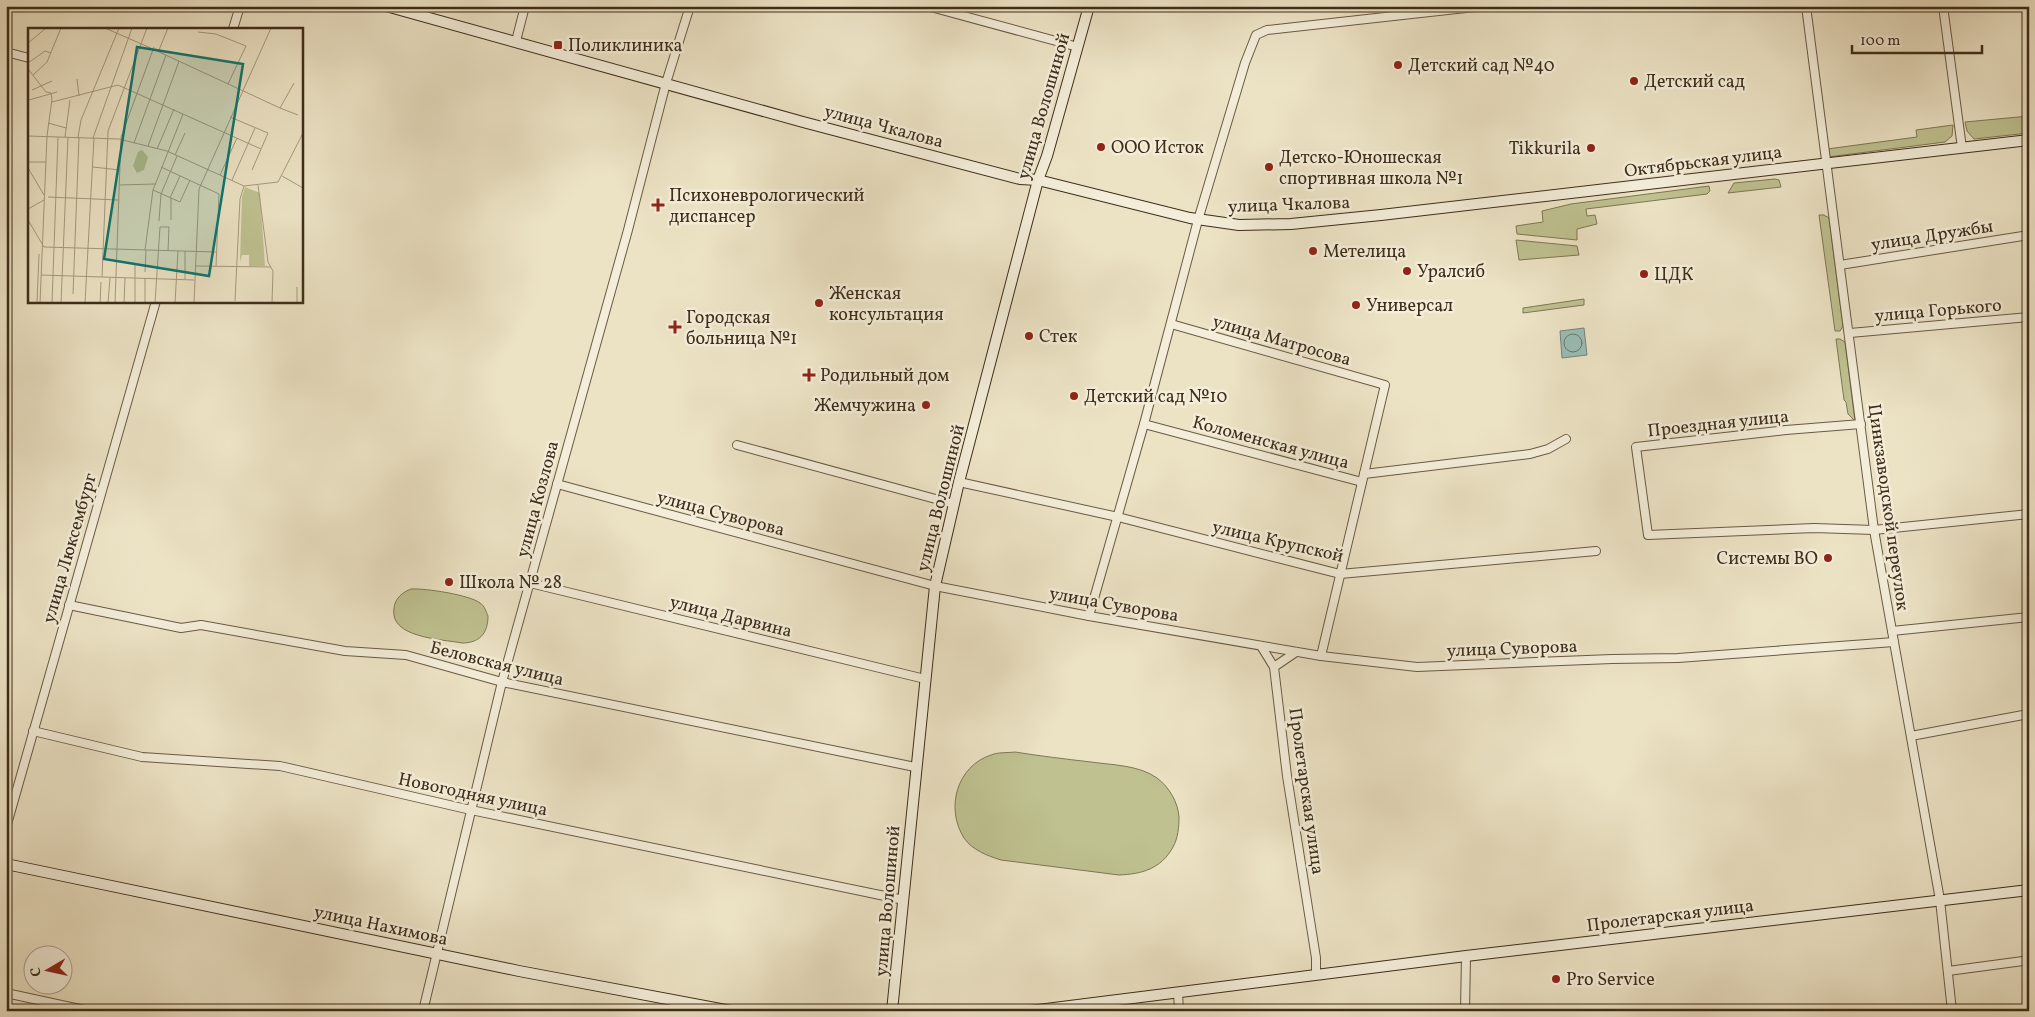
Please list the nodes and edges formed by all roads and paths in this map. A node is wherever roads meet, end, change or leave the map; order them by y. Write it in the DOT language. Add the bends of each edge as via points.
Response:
graph roads {
  1 [pos="240,6"];
  2 [pos="386,6"];
  3 [pos="525,6"];
  4 [pos="690,6"];
  5 [pos="928,6"];
  6 [pos="1089,6"];
  7 [pos="1484,6"];
  8 [pos="1806,6"];
  9 [pos="1943,6"];
  10 [pos="233,28"];
  11 [pos="516,41"];
  12 [pos="1078,46"];
  13 [pos="6,52"];
  14 [pos="28,58"];
  15 [pos="666,84"];
  16 [pos="2029,140"];
  17 [pos="1962,148"];
  18 [pos="1826,163"];
  19 [pos="1038,180"];
  20 [pos="1382,215"];
  21 [pos="1198,220"];
  22 [pos="2029,235"];
  23 [pos="1840,265"];
  24 [pos="156,302"];
  25 [pos="2029,317"];
  26 [pos="1171,324"];
  27 [pos="1850,333"];
  28 [pos="1144,424"];
  29 [pos="1861,424"];
  30 [pos="1566,439"];
  31 [pos="737,445"];
  32 [pos="1363,478"];
  33 [pos="959,482"];
  34 [pos="557,484"];
  35 [pos="954,504"];
  36 [pos="2029,514"];
  37 [pos="1118,517"];
  38 [pos="1874,530"];
  39 [pos="1596,551"];
  40 [pos="1340,574"];
  41 [pos="530,583"];
  42 [pos="934,586"];
  43 [pos="69,605"];
  44 [pos="1089,616"];
  45 [pos="2029,617"];
  46 [pos="1892,631"];
  47 [pos="1894,642"];
  48 [pos="1261,646"];
  49 [pos="1296,652"];
  50 [pos="1321,656"];
  51 [pos="1274,667"];
  52 [pos="925,679"];
  53 [pos="502,682"];
  54 [pos="2022,715"];
  55 [pos="33,731"];
  56 [pos="1911,736"];
  57 [pos="915,768"];
  58 [pos="14,804"];
  59 [pos="6,807"];
  60 [pos="471,810"];
  61 [pos="6,828"];
  62 [pos="6,864"];
  63 [pos="2029,890"];
  64 [pos="904,900"];
  65 [pos="1940,900"];
  66 [pos="437,953"];
  67 [pos="1466,956"];
  68 [pos="2023,961"];
  69 [pos="1948,971"];
  70 [pos="1316,974"];
  71 [pos="1178,992"];
  72 [pos="6,993"];
  73 [pos="89,1011"];
  74 [pos="423,1011"];
  75 [pos="731,1011"];
  76 [pos="892,1011"];
  77 [pos="1030,1011"];
  78 [pos="1179,1011"];
  79 [pos="1465,1011"];
  80 [pos="1952,1011"];
  1 -- 10 [label="street"];
  2 -- 11 [label="street, улица Чкалова"];
  3 -- 11 [label="street"];
  4 -- 15 [label="street, улица Козлова"];
  5 -- 12 [label="street"];
  6 -- 12 [label="street, улица Волошиной"];
  7 -- 21 [label="street" via="1267,30 1256,35"];
  8 -- 18 [label="street, Цинкзаводской переулок"];
  9 -- 17 [label="street"];
  11 -- 15 [label="street, улица Чкалова"];
  12 -- 19 [label="street, улица Волошиной"];
  13 -- 14 [label="street"];
  15 -- 19 [label="street, улица Чкалова" via="1020,179"];
  15 -- 34 [label="street, улица Козлова"];
  16 -- 17 [label="street, Октябрьская улица"];
  17 -- 18 [label="street, Октябрьская улица"];
  18 -- 20 [label="street, Октябрьская улица"];
  18 -- 23 [label="street, Цинкзаводской переулок"];
  19 -- 21 [label="street, улица Чкалова"];
  19 -- 33 [label="street, улица Волошиной"];
  20 -- 21 [label="street, улица Чкалова" via="1239,225"];
  21 -- 26 [label="street"];
  22 -- 23 [label="street, улица Дружбы"];
  23 -- 27 [label="street, Цинкзаводской переулок"];
  24 -- 43 [label="street, улица Люксембург"];
  25 -- 27 [label="street, улица Горького"];
  26 -- 28 [label="street"];
  26 -- 32 [label="street, улица Матросова" via="1385,385"];
  27 -- 29 [label="street, Цинкзаводской переулок"];
  28 -- 32 [label="street, Коломенская улица"];
  28 -- 37 [label="street"];
  29 -- 38 [label="street, Цинкзаводской переулок"];
  29 -- 38 [label="street, Проездная улица" via="1636,448 1648,536 1814,528"];
  30 -- 32 [label="street, Коломенская улица" via="1530,454"];
  31 -- 35 [label="street"];
  32 -- 40 [label="street"];
  33 -- 35 [label="street, улица Волошиной"];
  33 -- 37 [label="street, улица Крупской"];
  34 -- 41 [label="street, улица Козлова"];
  34 -- 42 [label="street, улица Суворова"];
  35 -- 42 [label="street, улица Волошиной"];
  36 -- 38 [label="street"];
  37 -- 40 [label="street, улица Крупской"];
  37 -- 44 [label="street"];
  38 -- 46 [label="street, Цинкзаводской переулок"];
  39 -- 40 [label="street, улица Крупской"];
  40 -- 50 [label="street"];
  41 -- 52 [label="street, улица Дарвина"];
  41 -- 53 [label="street, улица Козлова"];
  42 -- 44 [label="street, улица Суворова"];
  42 -- 52 [label="street, улица Волошиной"];
  43 -- 53 [label="street, Беловская улица" via="181,628 201,625 345,651 406,655"];
  43 -- 55 [label="street, улица Люксембург"];
  44 -- 48 [label="street, улица Суворова"];
  45 -- 46 [label="street"];
  46 -- 47 [label="street, Цинкзаводской переулок"];
  47 -- 50 [label="street, улица Суворова" via="1678,658 1417,667"];
  47 -- 56 [label="street, Цинкзаводской переулок"];
  48 -- 49 [label="street, улица Суворова"];
  48 -- 51 [label="street, Пролетарская улица"];
  49 -- 50 [label="street, улица Суворова"];
  49 -- 51 [label="street"];
  51 -- 70 [label="street, Пролетарская улица"];
  52 -- 57 [label="street, улица Волошиной"];
  53 -- 57 [label="street, Беловская улица"];
  53 -- 60 [label="street, улица Козлова"];
  54 -- 56 [label="street"];
  55 -- 58 [label="street, улица Люксембург"];
  55 -- 60 [label="street, Новогодняя улица" via="142,757 280,766"];
  56 -- 65 [label="street, Цинкзаводской переулок"];
  57 -- 64 [label="street, улица Волошиной"];
  58 -- 59 [label="street"];
  58 -- 61 [label="street, улица Люксембург"];
  60 -- 64 [label="street, Новогодняя улица"];
  60 -- 66 [label="street, улица Козлова"];
  62 -- 66 [label="street, улица Нахимова"];
  63 -- 65 [label="street, Пролетарская улица"];
  64 -- 76 [label="street, улица Волошиной"];
  65 -- 67 [label="street, Пролетарская улица"];
  65 -- 69 [label="street, Цинкзаводской переулок"];
  66 -- 74 [label="street, улица Козлова"];
  66 -- 75 [label="street, улица Нахимова"];
  67 -- 70 [label="street, Пролетарская улица"];
  67 -- 79 [label="street"];
  68 -- 69 [label="street"];
  69 -- 80 [label="street, Цинкзаводской переулок"];
  70 -- 71 [label="street, Пролетарская улица"];
  71 -- 77 [label="street, Пролетарская улица"];
  71 -- 78 [label="street"];
  72 -- 73 [label="street"];
}
